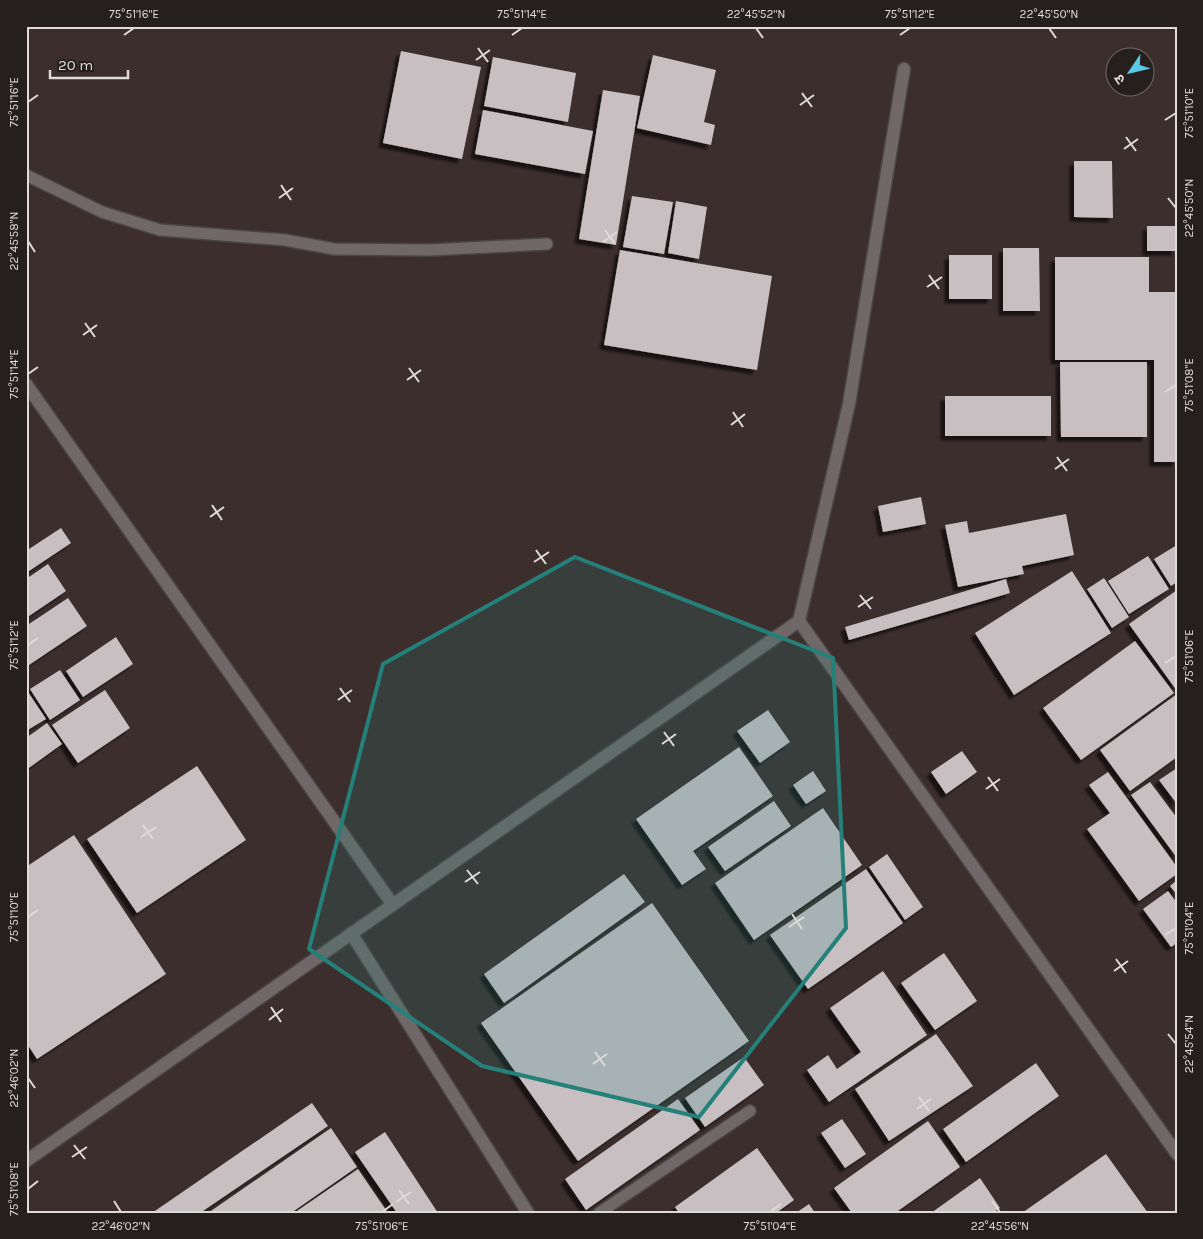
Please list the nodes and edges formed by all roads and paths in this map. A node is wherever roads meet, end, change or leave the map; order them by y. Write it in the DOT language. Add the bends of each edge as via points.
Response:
graph roads {
  1 [pos="904,69"];
  2 [pos="26,175"];
  3 [pos="547,244"];
  4 [pos="26,384"];
  5 [pos="799,621"];
  6 [pos="393,905"];
  7 [pos="351,934"];
  8 [pos="750,1111"];
  9 [pos="1177,1154"];
  10 [pos="26,1161"];
  11 [pos="528,1213"];
  12 [pos="599,1213"];
  1 -- 5 [label="street" via="849,404"];
  2 -- 3 [label="lane" via="102,212 160,230 285,240 334,249 429,250"];
  4 -- 6 [label="street"];
  5 -- 6 [label="street"];
  5 -- 9 [label="street"];
  6 -- 7 [label="street"];
  7 -- 10 [label="street"];
  7 -- 11 [label="street"];
  8 -- 12 [label="lane"];
}
